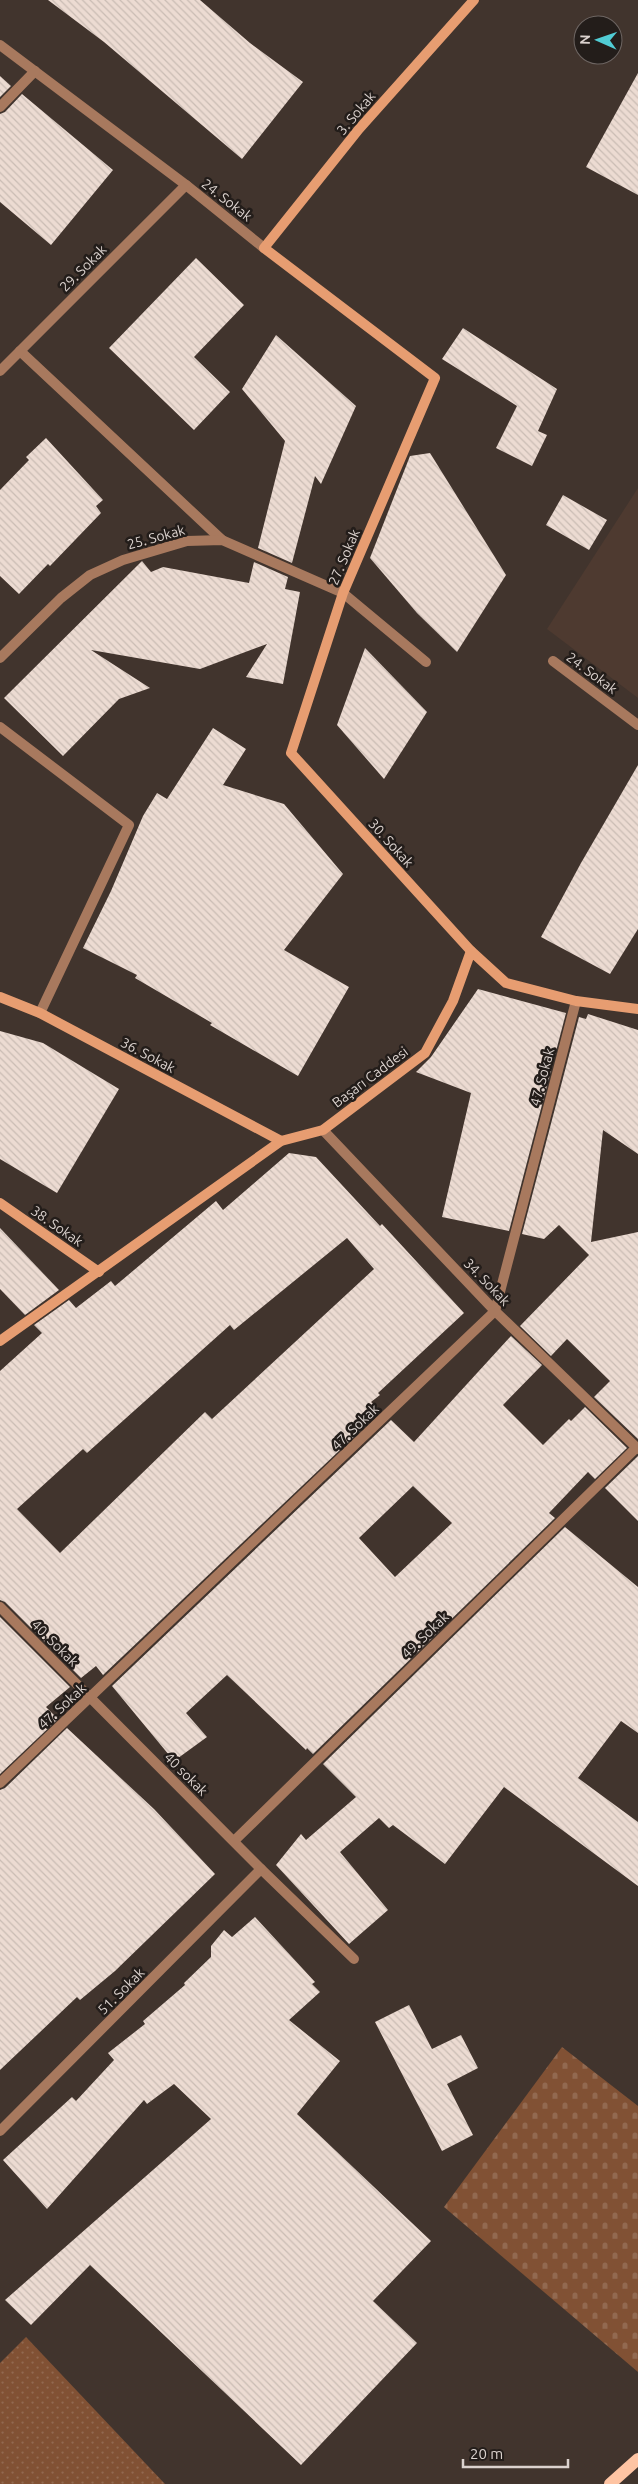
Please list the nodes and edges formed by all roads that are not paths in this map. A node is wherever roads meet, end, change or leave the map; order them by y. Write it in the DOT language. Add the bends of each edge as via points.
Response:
graph roads {
  1 [pos="474,0"];
  2 [pos="0,45"];
  3 [pos="34,71"];
  4 [pos="0,107"];
  5 [pos="186,185"];
  6 [pos="264,248"];
  7 [pos="20,351"];
  8 [pos="0,371"];
  9 [pos="435,378"];
  10 [pos="222,540"];
  11 [pos="343,593"];
  12 [pos="0,658"];
  13 [pos="553,661"];
  14 [pos="426,662"];
  15 [pos="638,725"];
  16 [pos="0,727"];
  17 [pos="292,753"];
  18 [pos="471,951"];
  19 [pos="0,997"];
  20 [pos="576,1001"];
  21 [pos="638,1009"];
  22 [pos="40,1013"];
  23 [pos="323,1130"];
  24 [pos="281,1141"];
  25 [pos="0,1203"];
  26 [pos="99,1272"];
  27 [pos="495,1311"];
  28 [pos="0,1341"];
  29 [pos="637,1449"];
  30 [pos="0,1607"];
  31 [pos="90,1698"];
  32 [pos="0,1783"];
  33 [pos="234,1841"];
  34 [pos="261,1870"];
  35 [pos="354,1959"];
  36 [pos="0,2131"];
  37 [pos="638,2458"];
  38 [pos="610,2484"];
  1 -- 6 [label="street, 3. Sokak" via="359,129"];
  2 -- 3 [label="street, 24. Sokak"];
  3 -- 4 [label="street"];
  3 -- 5 [label="street, 24. Sokak"];
  5 -- 6 [label="street, 24. Sokak"];
  5 -- 7 [label="street, 29. Sokak"];
  6 -- 9 [label="street, 24. Sokak"];
  7 -- 8 [label="street, 29. Sokak"];
  7 -- 10 [label="street"];
  9 -- 11 [label="street, 27. Sokak"];
  10 -- 11 [label="street, 25. Sokak"];
  10 -- 12 [label="street, 25. Sokak" via="187,541 123,560 90,576 62,598"];
  11 -- 14 [label="street, 25. Sokak"];
  11 -- 17 [label="street, 27. Sokak"];
  13 -- 15 [label="street, 24. Sokak"];
  16 -- 22 [label="street" via="128,825"];
  17 -- 18 [label="street, 30. Sokak"];
  18 -- 20 [label="street" via="506,983"];
  18 -- 23 [label="street, Başarı Caddesi" via="452,1001 425,1052"];
  19 -- 22 [label="street, 36. Sokak"];
  20 -- 21 [label="street"];
  20 -- 27 [label="street, 47. Sokak"];
  22 -- 24 [label="street, 36. Sokak"];
  23 -- 24 [label="street, Başarı Caddesi"];
  23 -- 27 [label="street, 34. Sokak"];
  24 -- 26 [label="street"];
  25 -- 26 [label="street, 38. Sokak"];
  26 -- 28 [label="street"];
  27 -- 29 [label="street, 34. Sokak"];
  27 -- 31 [label="street, 47. Sokak"];
  29 -- 33 [label="street, 49. Sokak"];
  30 -- 31 [label="street, 40. Sokak"];
  31 -- 32 [label="street, 47. Sokak"];
  31 -- 33 [label="street, 40 sokak"];
  33 -- 34 [label="street, 40 sokak"];
  34 -- 35 [label="street, 40 sokak"];
  34 -- 36 [label="street, 51. Sokak"];
  37 -- 38 [label="main road"];
}
